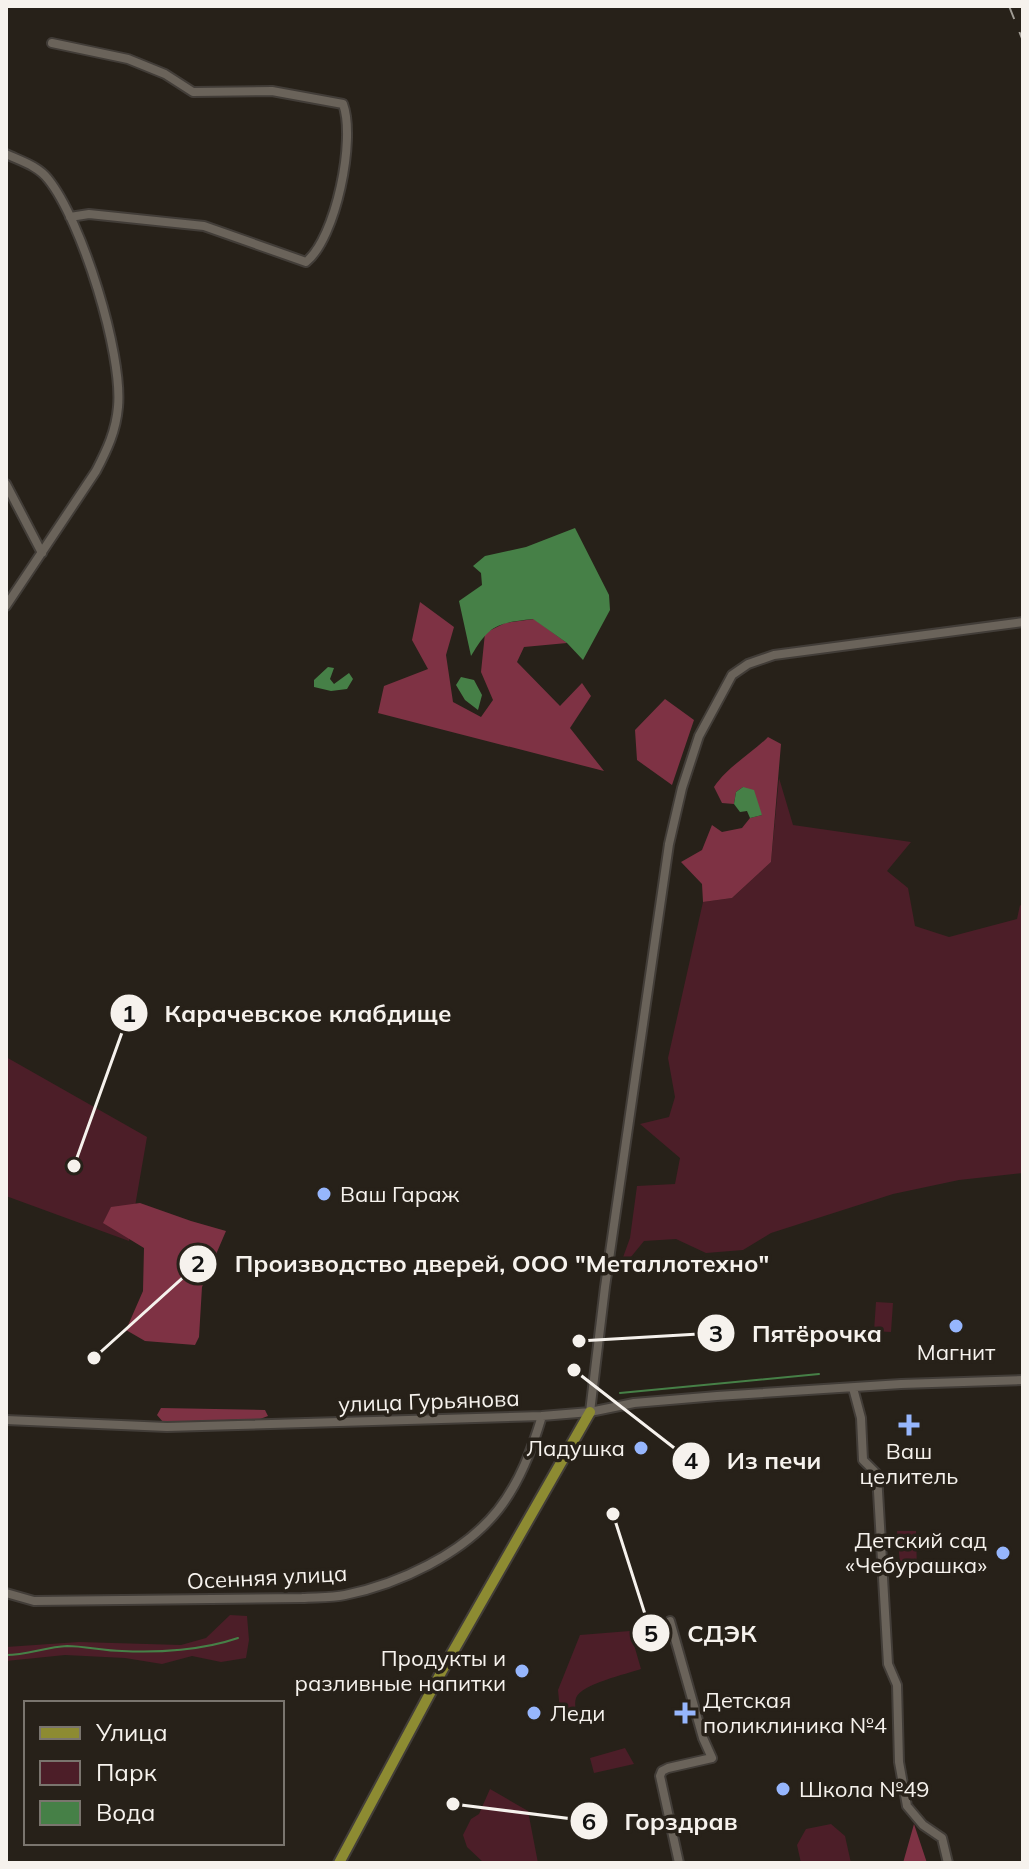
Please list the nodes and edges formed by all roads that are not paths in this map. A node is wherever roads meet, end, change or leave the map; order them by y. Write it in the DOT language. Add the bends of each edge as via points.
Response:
graph roads {
  1 [pos="52,43"];
  2 [pos="6,154"];
  3 [pos="70,217"];
  4 [pos="6,484"];
  5 [pos="42,553"];
  6 [pos="8,599"];
  7 [pos="1023,622"];
  8 [pos="1023,1380"];
  9 [pos="853,1388"];
  10 [pos="590,1412"];
  11 [pos="542,1416"];
  12 [pos="6,1420"];
  13 [pos="6,1593"];
  14 [pos="670,1621"];
  15 [pos="339,1863"];
  16 [pos="679,1863"];
  17 [pos="948,1863"];
  1 -- 3 [label="street" via="128,59 193,92 272,91 343,104 348,119 338,206 316,254 306,262 204,226 89,214"];
  2 -- 3 [label="street" via="48,179"];
  3 -- 5 [label="street" via="88,256 105,319 119,404 109,448"];
  4 -- 5 [label="street"];
  5 -- 6 [label="street"];
  7 -- 10 [label="street" via="774,655 732,675 699,736 669,844"];
  8 -- 9 [label="street, улица Гурьянова"];
  9 -- 10 [label="street, улица Гурьянова" via="634,1403"];
  9 -- 17 [label="street" via="863,1460 877,1474 888,1664 897,1685 899,1762 907,1806 942,1838"];
  10 -- 11 [label="street, улица Гурьянова"];
  10 -- 15 [label="main road"];
  11 -- 12 [label="street, улица Гурьянова" via="167,1427"];
  11 -- 13 [label="street, Осенняя улица" via="521,1472 499,1509 475,1534 409,1577 343,1596 302,1598 34,1601"];
  14 -- 16 [label="street" via="712,1758 668,1768 660,1776"];
}
